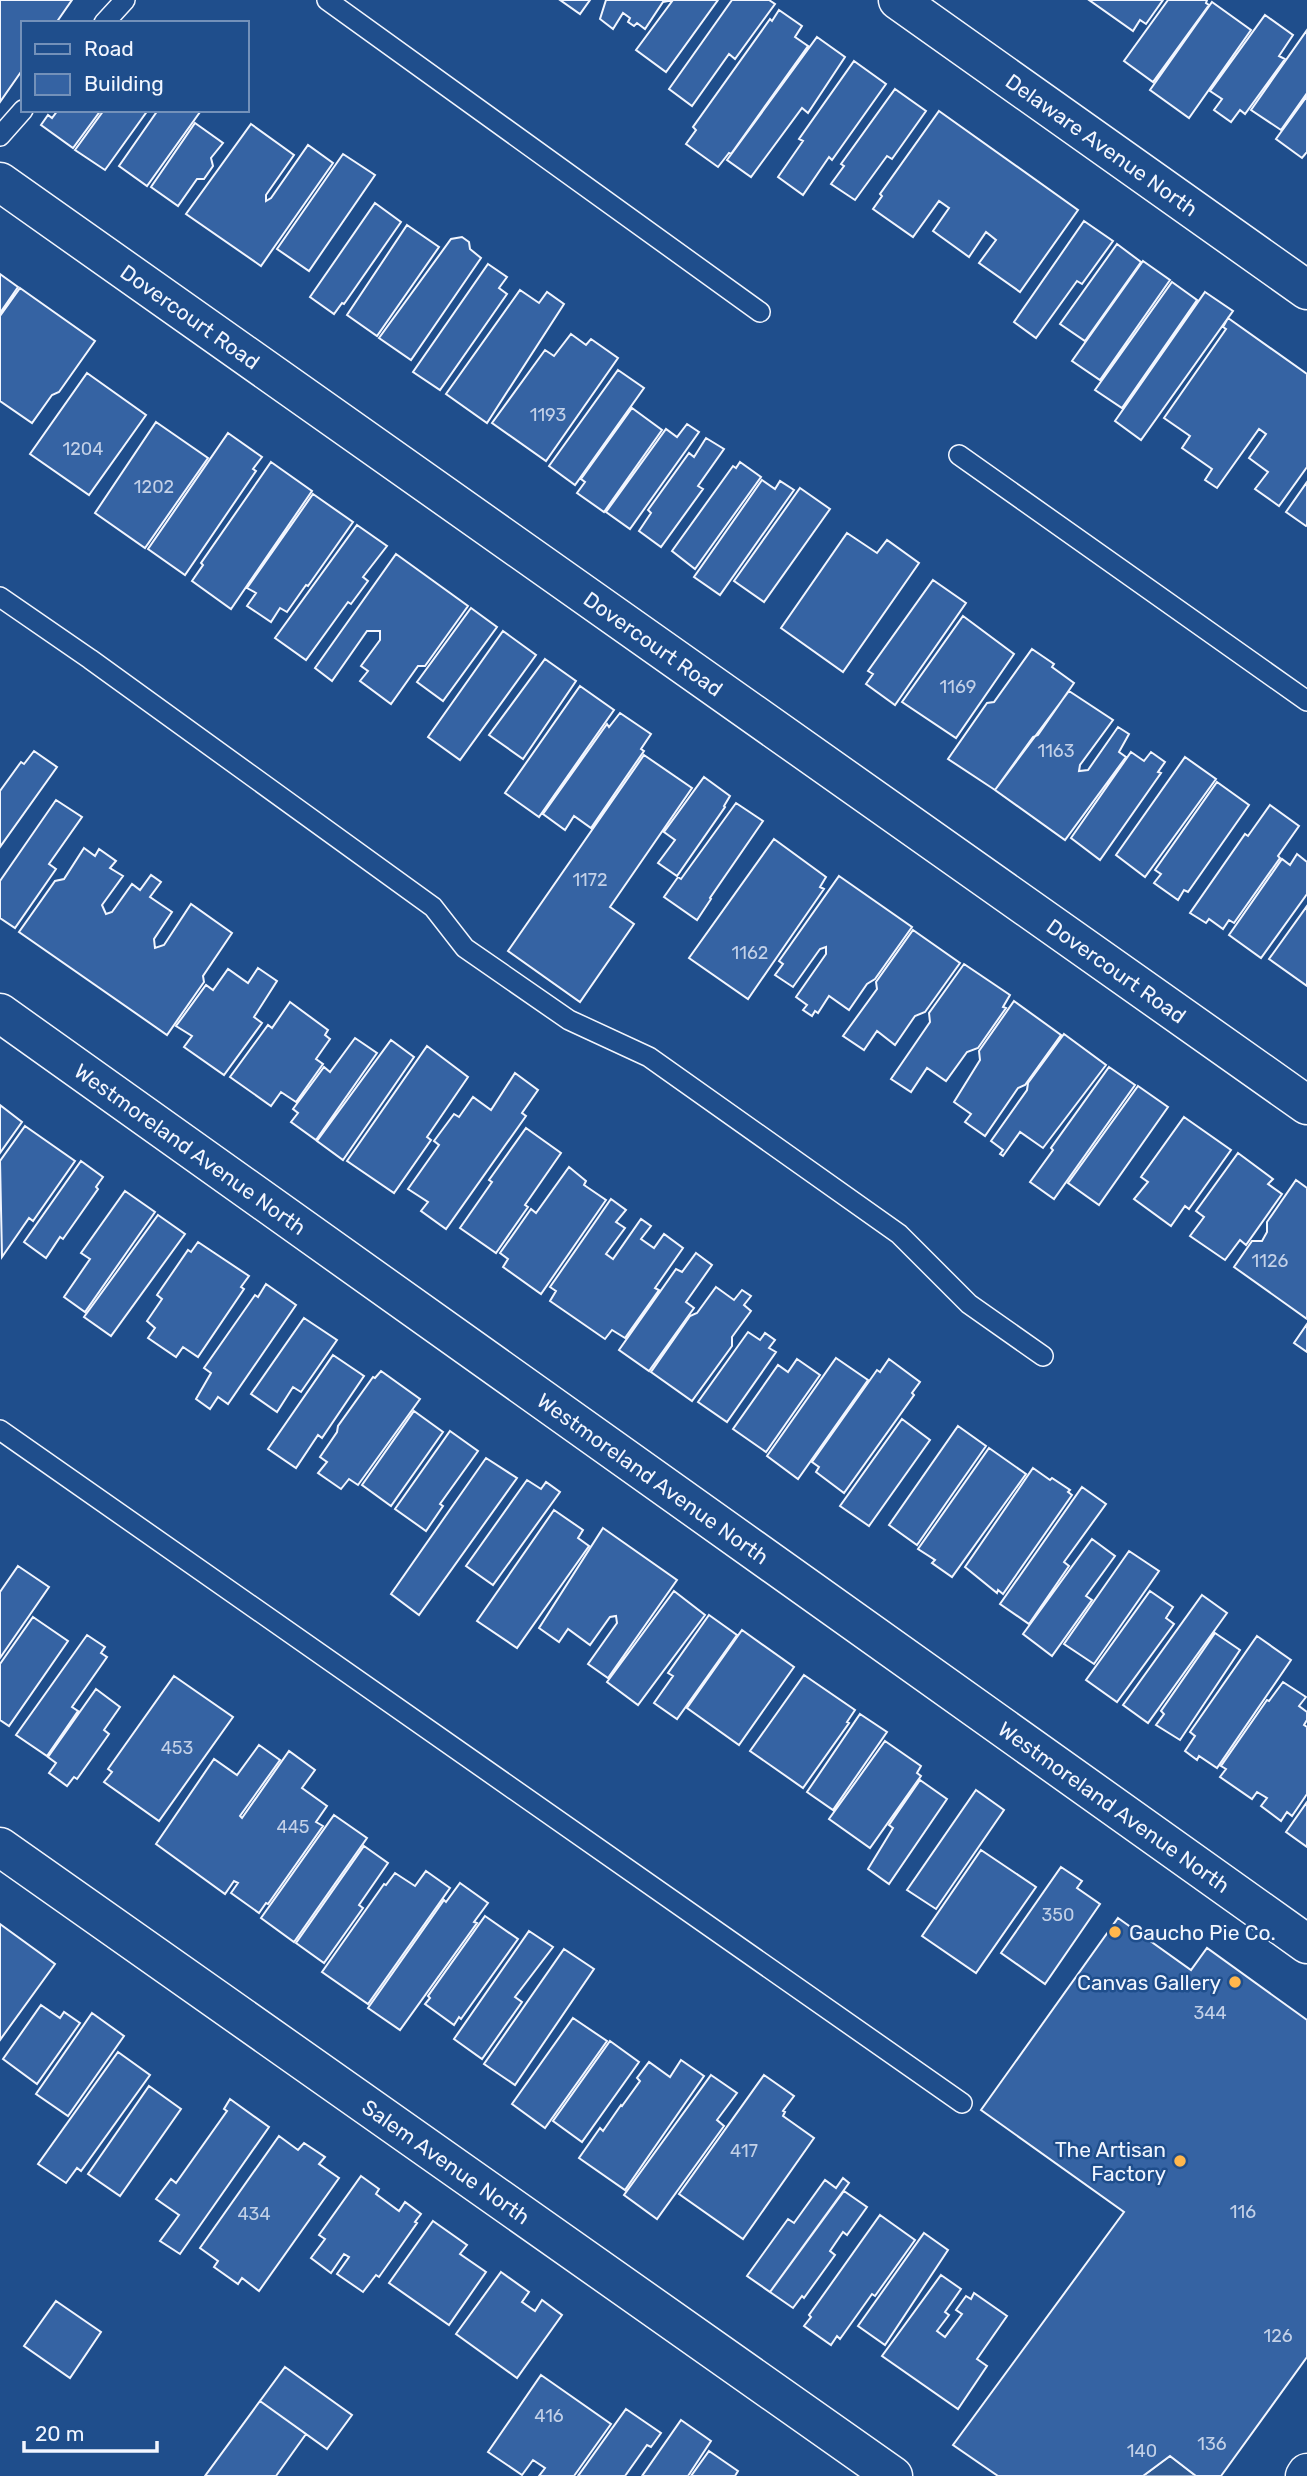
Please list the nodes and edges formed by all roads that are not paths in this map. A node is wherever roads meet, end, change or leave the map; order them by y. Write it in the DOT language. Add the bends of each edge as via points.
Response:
graph roads {
  1 [pos="125,0"];
  2 [pos="327,0"];
  3 [pos="898,0"];
  4 [pos="106,21"];
  5 [pos="21,112"];
  6 [pos="0,136"];
  7 [pos="0,182"];
  8 [pos="1307,290"];
  9 [pos="760,312"];
  10 [pos="959,455"];
  11 [pos="0,597"];
  12 [pos="1307,701"];
  13 [pos="0,1013"];
  14 [pos="1307,1105"];
  15 [pos="1043,1356"];
  16 [pos="0,1430"];
  17 [pos="0,1847"];
  18 [pos="1307,1944"];
  19 [pos="962,2103"];
  20 [pos="893,2476"];
  1 -- 4 [label="lane"];
  2 -- 9 [label="lane"];
  3 -- 8 [label="street, Delaware Avenue North"];
  5 -- 6 [label="lane"];
  7 -- 14 [label="street, Dovercourt Road"];
  10 -- 12 [label="lane"];
  11 -- 15 [label="lane" via="433,907 476,955 569,1020 649,1058 900,1234 969,1304"];
  13 -- 18 [label="street, Westmoreland Avenue North"];
  16 -- 19 [label="lane"];
  17 -- 20 [label="street, Salem Avenue North"];
}
